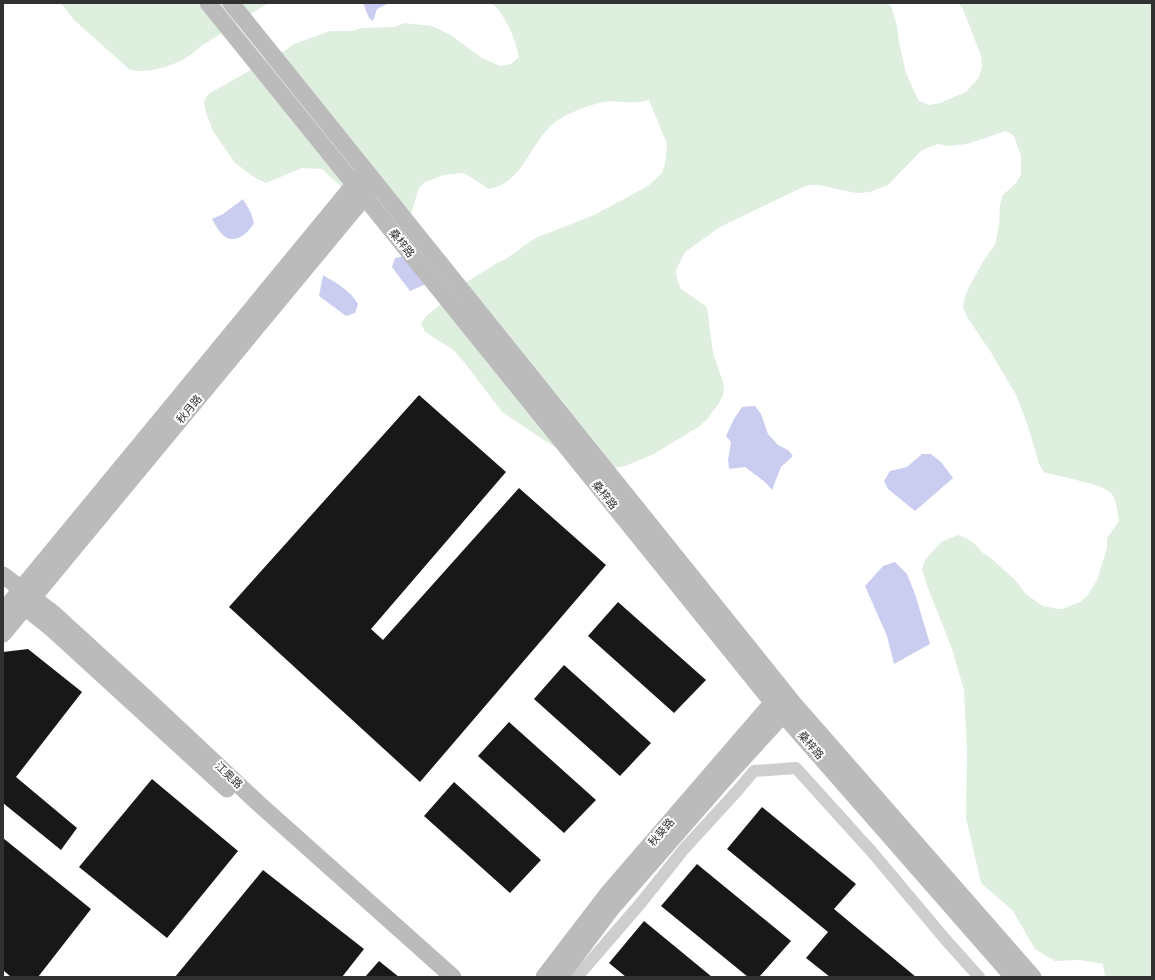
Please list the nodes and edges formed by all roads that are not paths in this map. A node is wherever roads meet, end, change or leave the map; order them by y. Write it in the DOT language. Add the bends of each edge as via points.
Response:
graph roads {
  1 [pos="208,3"];
  2 [pos="231,3"];
  3 [pos="365,171"];
  4 [pos="376,184"];
  5 [pos="359,190"];
  6 [pos="3,575"];
  7 [pos="19,596"];
  8 [pos="3,612"];
  9 [pos="3,634"];
  10 [pos="783,703"];
  11 [pos="436,977"];
  12 [pos="453,977"];
  13 [pos="544,977"];
  14 [pos="560,977"];
  15 [pos="577,977"];
  16 [pos="979,977"];
  17 [pos="1013,977"];
  18 [pos="1033,977"];
  1 -- 5 [label="street, 桑梓路"];
  2 -- 3 [label="street, 桑梓路"];
  3 -- 4 [label="street, 桑梓路"];
  3 -- 5 [label="street, 秋月路"];
  4 -- 5 [label="street, 秋月路"];
  4 -- 10 [label="street, 桑梓路"];
  5 -- 7 [label="street, 秋月路"];
  5 -- 10 [label="street, 桑梓路"];
  6 -- 7 [label="street, 江奥路"];
  7 -- 8 [label="street, 秋月路"];
  7 -- 9 [label="street, 秋月路"];
  7 -- 11 [label="street, 江奥路" via="252,812"];
  7 -- 12 [label="street, 江奥路" via="59,619 258,803"];
  10 -- 13 [label="street, 秋葵路" via="609,892"];
  10 -- 14 [label="street, 秋葵路" via="612,908"];
  10 -- 17 [label="street, 桑梓路"];
  10 -- 18 [label="street, 桑梓路"];
  15 -- 16 [label="street" via="754,770 796,768"];
}
